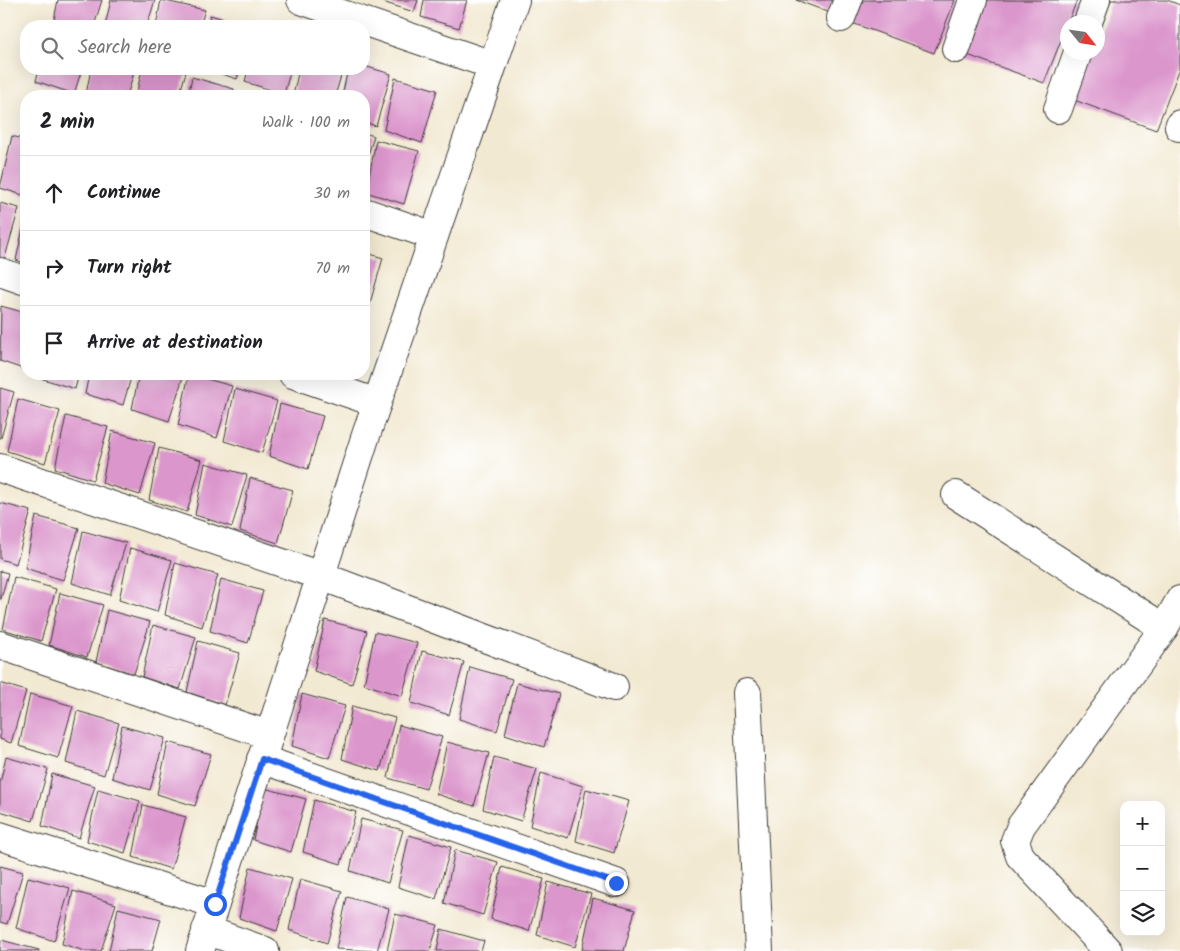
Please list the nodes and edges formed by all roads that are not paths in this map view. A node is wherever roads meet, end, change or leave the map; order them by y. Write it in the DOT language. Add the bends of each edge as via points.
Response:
graph roads {
  1 [pos="301,0"];
  2 [pos="515,0"];
  3 [pos="973,0"];
  4 [pos="1096,0"];
  5 [pos="1091,15"];
  6 [pos="360,20"];
  7 [pos="370,23"];
  8 [pos="956,49"];
  9 [pos="1075,60"];
  10 [pos="492,65"];
  11 [pos="1058,109"];
  12 [pos="370,214"];
  13 [pos="434,236"];
  14 [pos="0,272"];
  15 [pos="20,279"];
  16 [pos="311,380"];
  17 [pos="378,403"];
  18 [pos="0,468"];
  19 [pos="956,496"];
  20 [pos="321,576"];
  21 [pos="1180,600"];
  22 [pos="1164,628"];
  23 [pos="0,645"];
  24 [pos="614,687"];
  25 [pos="747,693"];
  26 [pos="265,747"];
  27 [pos="0,836"];
  28 [pos="616,883"];
  29 [pos="215,904"];
  30 [pos="203,941"];
  31 [pos="265,951"];
  32 [pos="759,951"];
  33 [pos="1108,951"];
  1 -- 6 [label="street"];
  2 -- 10 [label="street"];
  3 -- 8 [label="street"];
  4 -- 5 [label="street"];
  7 -- 10 [label="street"];
  9 -- 11 [label="street"];
  10 -- 13 [label="street"];
  12 -- 13 [label="street"];
  13 -- 17 [label="street"];
  14 -- 15 [label="street"];
  16 -- 17 [label="street"];
  17 -- 20 [label="street"];
  18 -- 20 [label="street"];
  19 -- 22 [label="street"];
  20 -- 24 [label="street"];
  20 -- 26 [label="street"];
  21 -- 22 [label="street"];
  22 -- 33 [label="street" via="1021,826 1015,841 1020,856"];
  23 -- 26 [label="street"];
  25 -- 32 [label="street"];
  26 -- 28 [label="street"];
  26 -- 29 [label="street"];
  27 -- 29 [label="street"];
  29 -- 30 [label="street"];
  30 -- 31 [label="street"];
}
